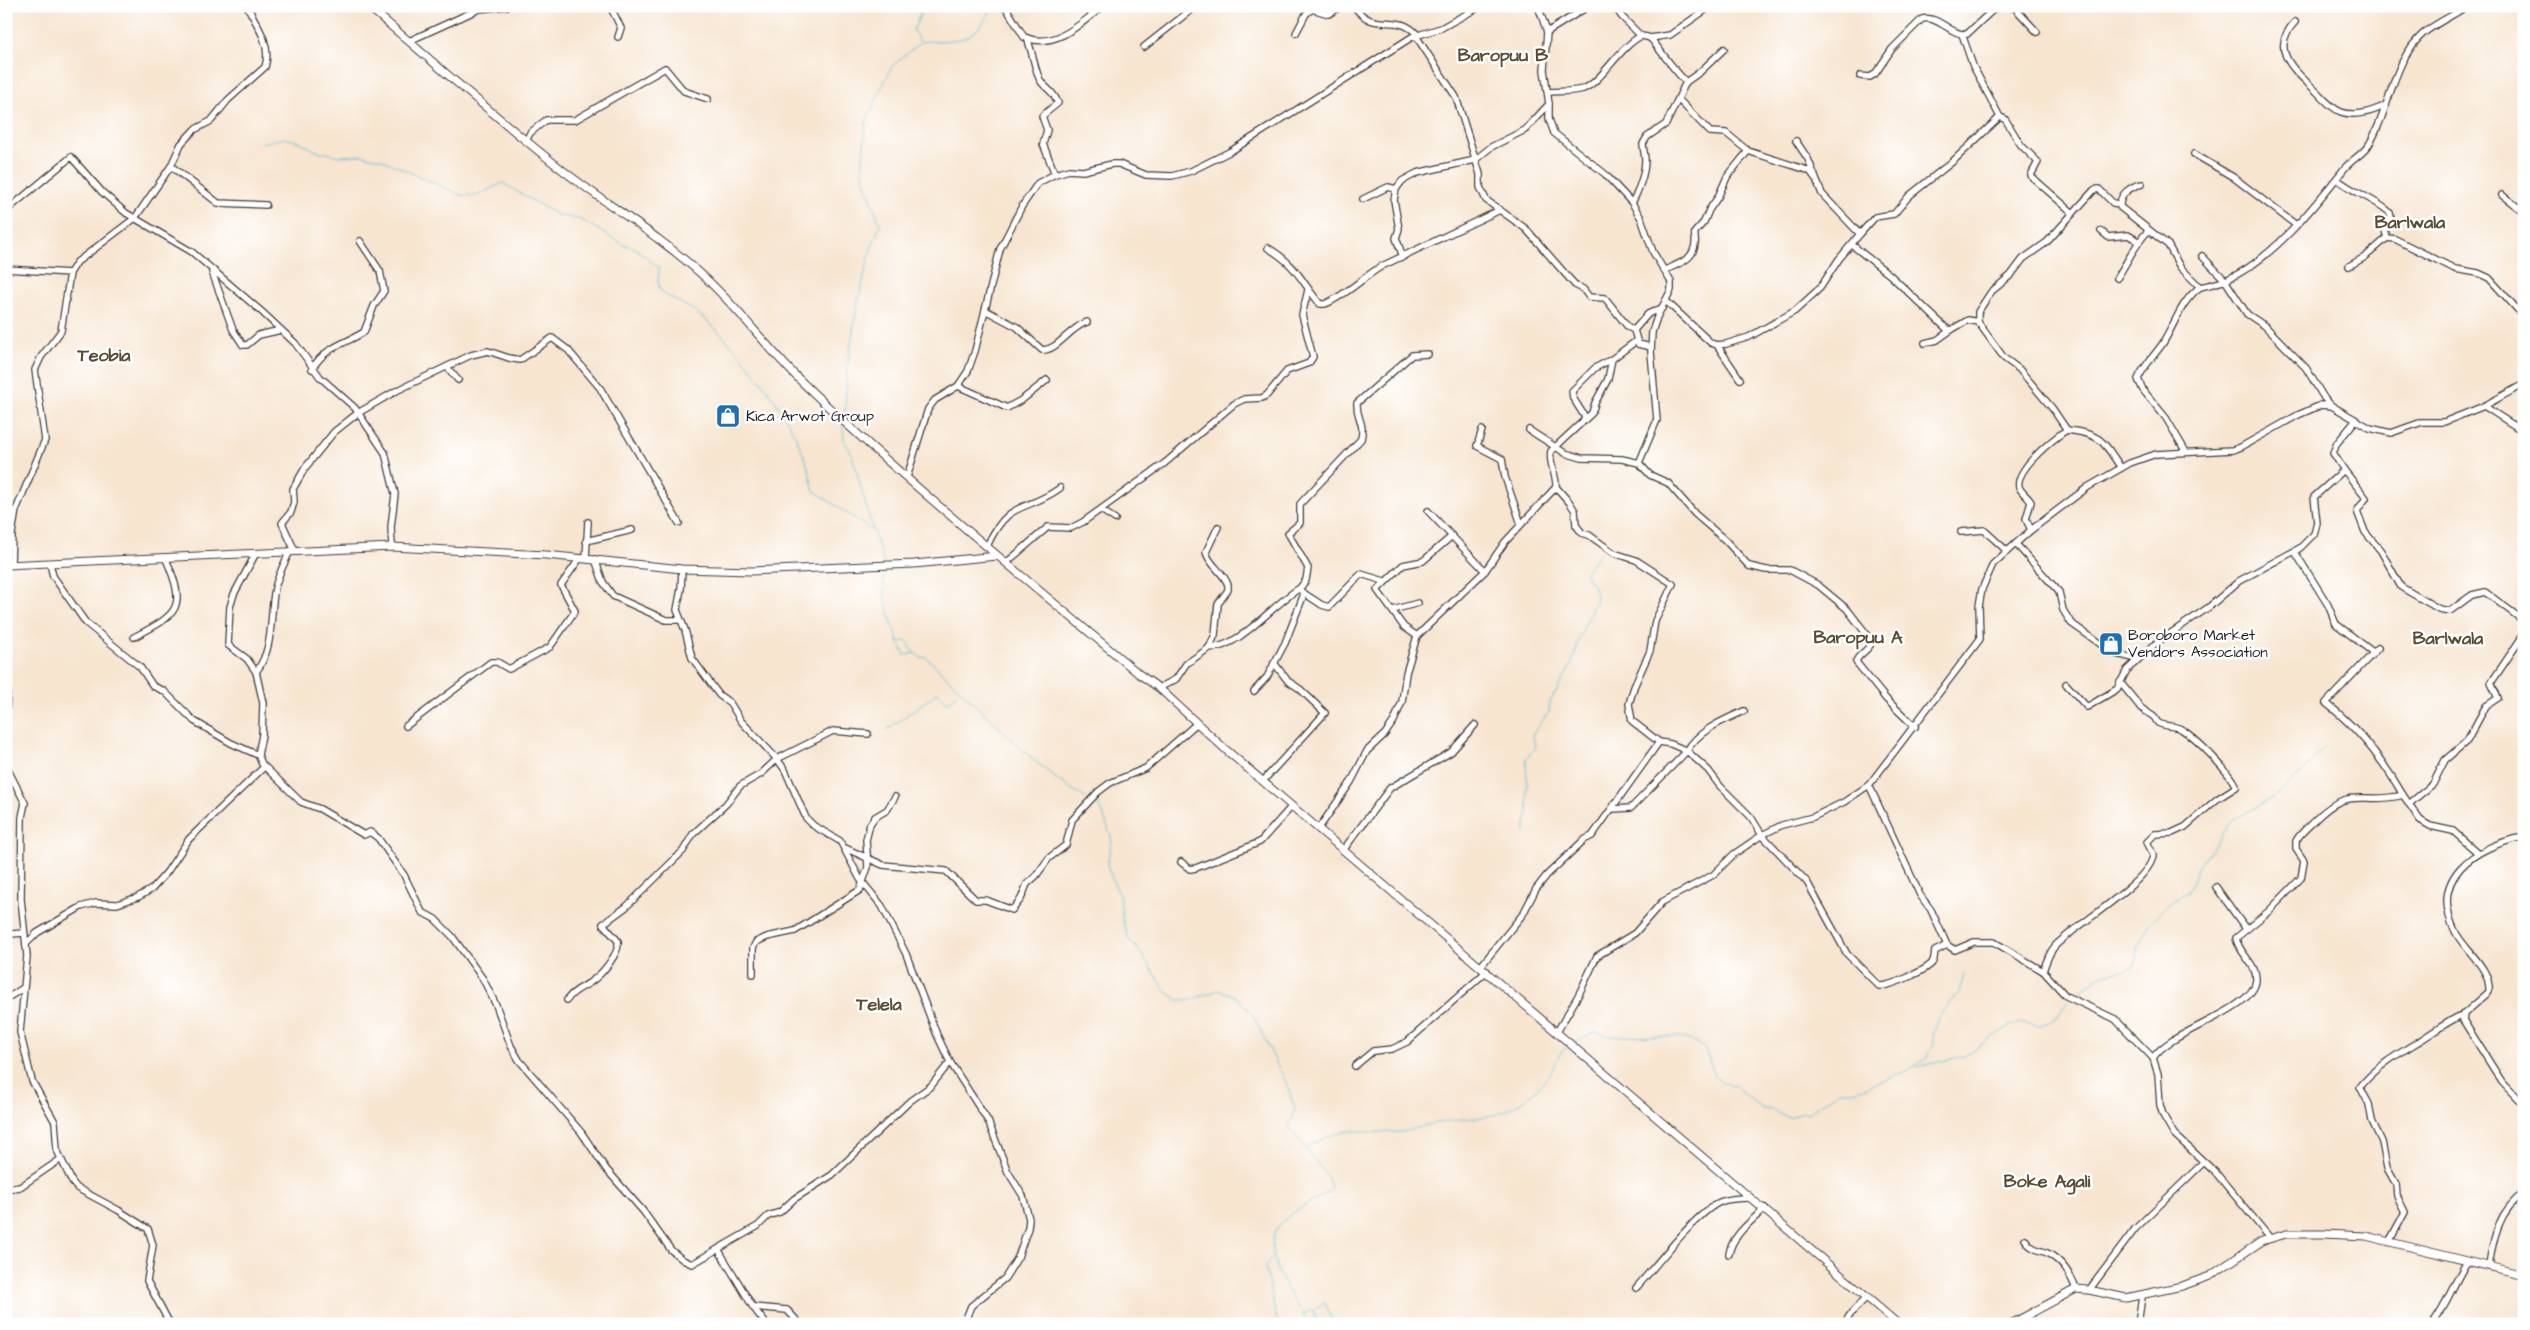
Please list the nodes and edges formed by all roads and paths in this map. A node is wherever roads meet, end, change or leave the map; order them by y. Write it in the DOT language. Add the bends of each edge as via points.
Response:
graph roads {
  1 [pos="247,6"];
  2 [pos="368,6"];
  3 [pos="509,6"];
  4 [pos="610,6"];
  5 [pos="1005,6"];
  6 [pos="1103,6"];
  7 [pos="1341,6"];
  8 [pos="1354,6"];
  9 [pos="1481,6"];
  10 [pos="1538,6"];
  11 [pos="1614,6"];
  12 [pos="1711,6"];
  13 [pos="1996,6"];
  14 [pos="2013,6"];
  15 [pos="2467,6"];
  16 [pos="1195,7"];
  17 [pos="1584,9"];
  18 [pos="2295,22"];
  19 [pos="1547,32"];
  20 [pos="2037,32"];
  21 [pos="1296,33"];
  22 [pos="1962,34"];
  23 [pos="1417,36"];
  24 [pos="1641,36"];
  25 [pos="618,37"];
  26 [pos="1028,38"];
  27 [pos="1650,38"];
  28 [pos="408,41"];
  29 [pos="1144,47"];
  30 [pos="1724,49"];
  31 [pos="1860,76"];
  32 [pos="1686,82"];
  33 [pos="1548,92"];
  34 [pos="708,99"];
  35 [pos="1678,99"];
  36 [pos="1549,104"];
  37 [pos="2386,106"];
  38 [pos="2000,117"];
  39 [pos="526,141"];
  40 [pos="1796,141"];
  41 [pos="1748,151"];
  42 [pos="2194,154"];
  43 [pos="1475,160"];
  44 [pos="172,166"];
  45 [pos="1055,174"];
  46 [pos="1816,179"];
  47 [pos="2337,179"];
  48 [pos="2142,184"];
  49 [pos="1396,189"];
  50 [pos="2502,195"];
  51 [pos="1363,199"];
  52 [pos="1632,203"];
  53 [pos="2118,204"];
  54 [pos="266,205"];
  55 [pos="1500,210"];
  56 [pos="6,211"];
  57 [pos="2524,212"];
  58 [pos="2073,213"];
  59 [pos="135,218"];
  60 [pos="2296,225"];
  61 [pos="2101,231"];
  62 [pos="2148,231"];
  63 [pos="1860,234"];
  64 [pos="2387,238"];
  65 [pos="360,241"];
  66 [pos="2138,241"];
  67 [pos="1852,245"];
  68 [pos="1268,248"];
  69 [pos="2202,256"];
  70 [pos="1404,257"];
  71 [pos="2349,266"];
  72 [pos="6,268"];
  73 [pos="212,270"];
  74 [pos="1666,270"];
  75 [pos="70,273"];
  76 [pos="2117,278"];
  77 [pos="2225,280"];
  78 [pos="2200,287"];
  79 [pos="1308,290"];
  80 [pos="1666,300"];
  81 [pos="1662,308"];
  82 [pos="985,310"];
  83 [pos="2524,314"];
  84 [pos="1087,322"];
  85 [pos="1978,322"];
  86 [pos="281,330"];
  87 [pos="1634,330"];
  88 [pos="1951,330"];
  89 [pos="1636,341"];
  90 [pos="1925,343"];
  91 [pos="1717,345"];
  92 [pos="1651,347"];
  93 [pos="1428,354"];
  94 [pos="1612,359"];
  95 [pos="447,367"];
  96 [pos="312,369"];
  97 [pos="1740,379"];
  98 [pos="458,380"];
  99 [pos="1047,380"];
  100 [pos="2524,384"];
  101 [pos="958,386"];
  102 [pos="2332,406"];
  103 [pos="2484,406"];
  104 [pos="358,412"];
  105 [pos="2356,420"];
  106 [pos="1584,421"];
  107 [pos="1482,430"];
  108 [pos="1529,430"];
  109 [pos="2068,430"];
  110 [pos="2524,432"];
  111 [pos="1555,447"];
  112 [pos="2186,452"];
  113 [pos="1639,463"];
  114 [pos="2122,468"];
  115 [pos="2344,470"];
  116 [pos="907,477"];
  117 [pos="1556,487"];
  118 [pos="1060,488"];
  119 [pos="1102,510"];
  120 [pos="1428,511"];
  121 [pos="1114,519"];
  122 [pos="588,522"];
  123 [pos="679,522"];
  124 [pos="1521,524"];
  125 [pos="1218,527"];
  126 [pos="632,530"];
  127 [pos="2031,530"];
  128 [pos="1960,532"];
  129 [pos="1452,536"];
  130 [pos="586,541"];
  131 [pos="2016,544"];
  132 [pos="987,546"];
  133 [pos="392,548"];
  134 [pos="292,551"];
  135 [pos="2007,551"];
  136 [pos="2295,552"];
  137 [pos="255,555"];
  138 [pos="997,556"];
  139 [pos="583,558"];
  140 [pos="166,559"];
  141 [pos="595,559"];
  142 [pos="1006,563"];
  143 [pos="50,564"];
  144 [pos="9,565"];
  145 [pos="682,569"];
  146 [pos="1486,571"];
  147 [pos="1384,581"];
  148 [pos="1300,588"];
  149 [pos="1304,594"];
  150 [pos="1418,602"];
  151 [pos="1393,610"];
  152 [pos="680,620"];
  153 [pos="2524,621"];
  154 [pos="2524,634"];
  155 [pos="1417,636"];
  156 [pos="134,637"];
  157 [pos="1209,648"];
  158 [pos="2137,660"];
  159 [pos="1274,663"];
  160 [pos="6,666"];
  161 [pos="256,672"];
  162 [pos="2120,682"];
  163 [pos="2066,684"];
  164 [pos="1158,688"];
  165 [pos="1254,691"];
  166 [pos="1744,710"];
  167 [pos="6,711"];
  168 [pos="1196,724"];
  169 [pos="1475,725"];
  170 [pos="406,726"];
  171 [pos="1915,727"];
  172 [pos="868,734"];
  173 [pos="1660,742"];
  174 [pos="1687,752"];
  175 [pos="258,755"];
  176 [pos="777,759"];
  177 [pos="6,766"];
  178 [pos="264,768"];
  179 [pos="1263,781"];
  180 [pos="1869,785"];
  181 [pos="2403,795"];
  182 [pos="895,797"];
  183 [pos="2409,804"];
  184 [pos="1292,806"];
  185 [pos="1612,809"];
  186 [pos="1319,828"];
  187 [pos="1762,835"];
  188 [pos="2524,837"];
  189 [pos="845,848"];
  190 [pos="1344,849"];
  191 [pos="2478,853"];
  192 [pos="868,856"];
  193 [pos="1181,862"];
  194 [pos="863,882"];
  195 [pos="2216,887"];
  196 [pos="2246,929"];
  197 [pos="24,933"];
  198 [pos="6,937"];
  199 [pos="26,944"];
  200 [pos="1947,945"];
  201 [pos="1484,968"];
  202 [pos="2044,971"];
  203 [pos="752,974"];
  204 [pos="23,988"];
  205 [pos="6,999"];
  206 [pos="567,1000"];
  207 [pos="2464,1014"];
  208 [pos="1557,1032"];
  209 [pos="2153,1058"];
  210 [pos="950,1062"];
  211 [pos="1354,1066"];
  212 [pos="2524,1101"];
  213 [pos="61,1159"];
  214 [pos="2204,1162"];
  215 [pos="6,1189"];
  216 [pos="2524,1192"];
  217 [pos="1753,1198"];
  218 [pos="1765,1208"];
  219 [pos="2270,1238"];
  220 [pos="2025,1239"];
  221 [pos="2389,1242"];
  222 [pos="718,1248"];
  223 [pos="1729,1254"];
  224 [pos="2467,1262"];
  225 [pos="2489,1266"];
  226 [pos="2524,1275"];
  227 [pos="1636,1288"];
  228 [pos="2076,1289"];
  229 [pos="2089,1290"];
  230 [pos="2142,1296"];
  231 [pos="1866,1298"];
  232 [pos="752,1307"];
  233 [pos="170,1324"];
  234 [pos="766,1324"];
  235 [pos="800,1324"];
  236 [pos="968,1324"];
  237 [pos="1844,1324"];
  238 [pos="1898,1324"];
  239 [pos="2011,1324"];
  240 [pos="2138,1324"];
  241 [pos="2432,1324"];
  1 -- 44 [label="street" via="266,44 265,67 228,100 211,121 194,130 181,144"];
  2 -- 28 [label="street"];
  3 -- 28 [label="street" via="479,9"];
  4 -- 25 [label="street" via="621,28"];
  5 -- 26 [label="street" via="1019,31"];
  6 -- 26 [label="street" via="1063,36 1046,41"];
  7 -- 21 [label="street" via="1329,14 1312,9"];
  8 -- 23 [label="street" via="1369,22 1401,23 1412,28"];
  9 -- 23 [label="street" via="1441,28"];
  10 -- 19 [label="street"];
  11 -- 24 [label="street"];
  12 -- 27 [label="street" via="1670,35"];
  13 -- 22 [label="street" via="1970,32"];
  14 -- 20 [label="street"];
  15 -- 37 [label="street" via="2426,32 2410,48 2399,68"];
  16 -- 29 [label="street"];
  17 -- 19 [label="street"];
  18 -- 37 [label="street" via="2287,33 2285,58 2333,107 2359,114"];
  19 -- 33 [label="street" via="1544,70"];
  22 -- 31 [label="street" via="1933,19 1922,19 1892,49 1876,74"];
  22 -- 38 [label="street" via="1973,66"];
  23 -- 43 [label="street" via="1456,97"];
  23 -- 45 [label="street" via="1231,151 1190,171 1172,176 1146,175 1112,164"];
  24 -- 27 [label="street"];
  24 -- 33 [label="street" via="1623,49 1588,86 1581,90"];
  26 -- 45 [label="street" via="1039,77 1054,93 1058,103 1042,116 1047,130 1043,144"];
  27 -- 32 [label="street"];
  28 -- 39 [label="street"];
  30 -- 32 [label="street"];
  32 -- 35 [label="street"];
  33 -- 36 [label="street"];
  34 -- 39 [label="street" via="684,91 665,68 575,120 546,120 530,133"];
  35 -- 41 [label="street" via="1710,132 1726,133"];
  35 -- 52 [label="street" via="1666,124 1647,137 1643,144 1643,172"];
  36 -- 43 [label="street" via="1525,130 1491,147"];
  36 -- 52 [label="street" via="1549,119 1554,133 1605,174"];
  37 -- 47 [label="street" via="2370,144"];
  38 -- 58 [label="street" via="2005,119 2015,137 2038,162 2032,177"];
  38 -- 63 [label="street" via="1952,162 1909,196 1894,214 1876,218"];
  39 -- 116 [label="street" via="701,274 802,382"];
  40 -- 46 [label="street"];
  41 -- 46 [label="street" via="1804,168"];
  41 -- 74 [label="street" via="1727,177 1721,193 1695,232 1690,258"];
  42 -- 60 [label="street" via="2233,177"];
  43 -- 49 [label="street" via="1418,173 1402,181"];
  43 -- 55 [label="street" via="1482,194"];
  44 -- 54 [label="street" via="218,203"];
  44 -- 59 [label="street"];
  45 -- 82 [label="street" via="1034,186 1007,233 995,262"];
  46 -- 63 [label="street" via="1822,194"];
  47 -- 60 [label="street"];
  47 -- 64 [label="street" via="2348,189 2388,210 2391,218 2384,226"];
  48 -- 53 [label="street" via="2128,189"];
  49 -- 51 [label="street" via="1388,187"];
  49 -- 70 [label="street" via="1394,200 1399,229 1396,238"];
  50 -- 57 [label="street"];
  52 -- 74 [label="street" via="1653,252"];
  53 -- 58 [label="street" via="2099,189 2094,190"];
  53 -- 62 [label="street"];
  55 -- 70 [label="street"];
  55 -- 87 [label="street" via="1526,229 1575,285 1590,297 1605,298 1628,328"];
  56 -- 59 [label="street" via="71,157 102,192"];
  58 -- 85 [label="street" via="2048,242 2023,259 2015,271 1991,292 1978,312"];
  59 -- 73 [label="street" via="192,252"];
  59 -- 75 [label="street" via="78,262"];
  60 -- 77 [label="street" via="2262,258"];
  61 -- 66 [label="street" via="2108,237 2128,235"];
  62 -- 66 [label="street"];
  62 -- 78 [label="street" via="2168,245 2180,267"];
  63 -- 67 [label="street"];
  64 -- 71 [label="street" via="2365,258"];
  64 -- 83 [label="street" via="2402,241 2455,269 2483,275 2516,310"];
  65 -- 96 [label="street" via="380,271 384,291 364,332 322,353"];
  66 -- 76 [label="street"];
  67 -- 88 [label="street" via="1890,275 1940,325"];
  67 -- 91 [label="street" via="1820,288 1795,311 1749,338"];
  68 -- 79 [label="street" via="1296,269"];
  69 -- 77 [label="street"];
  70 -- 79 [label="street" via="1370,273 1358,285 1325,304 1320,304"];
  72 -- 75 [label="street"];
  73 -- 86 [label="street"];
  73 -- 86 [label="street" via="233,330 243,345 259,334"];
  74 -- 80 [label="street" via="1671,290"];
  75 -- 144 [label="street" via="61,330 35,370 45,440 16,510"];
  77 -- 78 [label="street"];
  77 -- 102 [label="street" via="2242,309 2289,348"];
  78 -- 112 [label="street" via="2178,313 2164,341 2138,379"];
  79 -- 119 [label="street" via="1302,315 1312,357 1309,363 1287,371 1268,395 1234,404 1165,463"];
  80 -- 81 [label="street"];
  80 -- 91 [label="street" via="1705,338"];
  81 -- 87 [label="street" via="1648,314"];
  81 -- 92 [label="street" via="1652,332"];
  82 -- 84 [label="street" via="1017,326 1042,350 1054,346 1070,330"];
  82 -- 101 [label="street" via="968,371"];
  85 -- 88 [label="street" via="1968,320"];
  85 -- 109 [label="street" via="2004,358 2019,369"];
  86 -- 96 [label="street" via="297,346"];
  87 -- 89 [label="street"];
  88 -- 90 [label="street" via="1937,340"];
  89 -- 92 [label="street"];
  89 -- 94 [label="street"];
  91 -- 97 [label="street"];
  92 -- 113 [label="street" via="1658,420"];
  93 -- 148 [label="street" via="1412,355 1357,404 1364,429 1361,439 1300,504 1300,523 1288,533 1308,568 1306,580"];
  94 -- 106 [label="street" via="1608,379 1592,413"];
  94 -- 106 [label="street" via="1595,368 1572,392"];
  95 -- 98 [label="street"];
  95 -- 104 [label="street"];
  95 -- 123 [label="street" via="484,351 520,360 552,338 568,350 600,388"];
  96 -- 104 [label="street"];
  99 -- 101 [label="street" via="1006,408"];
  100 -- 103 [label="street"];
  101 -- 116 [label="street" via="928,408"];
  102 -- 105 [label="street"];
  102 -- 112 [label="street" via="2317,406 2233,450"];
  103 -- 105 [label="street" via="2444,422 2422,422 2391,433 2370,428"];
  103 -- 110 [label="street"];
  104 -- 133 [label="street" via="385,453 394,494"];
  104 -- 134 [label="street" via="334,432 295,484 293,508 282,523"];
  105 -- 115 [label="street" via="2333,453"];
  106 -- 111 [label="street"];
  107 -- 124 [label="street" via="1476,446 1502,459"];
  108 -- 111 [label="street"];
  109 -- 114 [label="street" via="2098,437"];
  109 -- 127 [label="street" via="2032,460 2019,479 2020,490 2031,502 2026,519"];
  111 -- 113 [label="street" via="1582,458"];
  111 -- 117 [label="street" via="1550,459 1557,476"];
  112 -- 114 [label="street" via="2156,454"];
  113 -- 171 [label="street" via="1650,475 1668,483 1749,566 1790,570 1828,591 1847,609 1872,641 1856,662 1886,699"];
  114 -- 127 [label="street" via="2079,494"];
  115 -- 136 [label="street" via="2314,497 2317,524 2314,534"];
  115 -- 153 [label="street" via="2366,498 2357,511 2362,526 2404,591 2439,609 2450,610 2472,595 2485,592"];
  116 -- 132 [label="street"];
  117 -- 124 [label="street"];
  117 -- 173 [label="street" via="1570,503 1582,533 1614,553 1636,560 1673,584 1654,621 1650,651 1629,704 1632,721"];
  118 -- 132 [label="street" via="1007,515"];
  119 -- 121 [label="street"];
  119 -- 142 [label="street" via="1074,527 1048,527"];
  120 -- 129 [label="street"];
  122 -- 130 [label="street"];
  124 -- 146 [label="street"];
  125 -- 157 [label="street" via="1206,554 1224,576 1228,590 1218,604 1216,635"];
  126 -- 130 [label="street"];
  127 -- 131 [label="street"];
  128 -- 135 [label="street" via="1984,530"];
  129 -- 146 [label="street"];
  129 -- 147 [label="street" via="1423,561 1403,564"];
  130 -- 139 [label="street"];
  131 -- 135 [label="street"];
  131 -- 158 [label="street" via="2058,592 2071,623 2112,653"];
  132 -- 138 [label="street"];
  133 -- 134 [label="street"];
  133 -- 139 [label="street" via="460,549"];
  134 -- 137 [label="street"];
  134 -- 161 [label="street" via="279,573 268,652"];
  135 -- 171 [label="street" via="1988,571 1982,588 1980,639"];
  136 -- 158 [label="street" via="2239,581"];
  136 -- 181 [label="street" via="2336,624 2376,650 2326,703 2364,738"];
  137 -- 140 [label="street"];
  137 -- 161 [label="street" via="230,607 228,644 247,659"];
  138 -- 142 [label="street"];
  138 -- 145 [label="street" via="851,568"];
  139 -- 141 [label="street"];
  139 -- 170 [label="street" via="561,583 574,612 550,647 509,669 491,662"];
  140 -- 143 [label="street"];
  140 -- 156 [label="street" via="174,577 178,600 176,610"];
  141 -- 145 [label="street"];
  141 -- 152 [label="street" via="603,582 613,596 666,620"];
  142 -- 164 [label="street"];
  143 -- 144 [label="street"];
  143 -- 175 [label="street" via="53,576 86,623 140,667 152,686 164,691 194,720"];
  145 -- 152 [label="street" via="682,590 677,608"];
  146 -- 155 [label="street"];
  147 -- 149 [label="street" via="1361,574 1329,607"];
  147 -- 151 [label="street" via="1376,592"];
  148 -- 149 [label="street"];
  148 -- 157 [label="street" via="1241,634 1219,647"];
  149 -- 159 [label="street"];
  150 -- 151 [label="street"];
  151 -- 155 [label="street" via="1404,627"];
  152 -- 176 [label="street" via="692,658 741,721"];
  154 -- 183 [label="street" via="2491,683 2498,698 2486,706 2467,741 2445,760 2433,784"];
  155 -- 186 [label="street" via="1406,673 1402,702 1394,721 1367,751 1351,782"];
  157 -- 164 [label="street" via="1186,664 1176,679"];
  158 -- 162 [label="street"];
  159 -- 165 [label="street"];
  159 -- 179 [label="street" via="1288,681 1325,713"];
  160 -- 167 [label="street"];
  161 -- 175 [label="street" via="263,703"];
  162 -- 163 [label="street" via="2114,691 2086,708"];
  162 -- 202 [label="street" via="2158,723 2179,728 2208,753 2236,788 2179,830 2149,837 2147,842 2153,854 2150,866 2121,894 2056,946"];
  164 -- 168 [label="street"];
  166 -- 174 [label="street" via="1712,727 1690,745"];
  168 -- 179 [label="street"];
  168 -- 192 [label="street" via="1146,768 1110,783 1098,792 1072,820 1066,845 1049,858 1027,884 1012,910 986,900 976,900 946,871 884,865"];
  169 -- 190 [label="street" via="1451,752 1390,788"];
  171 -- 180 [label="street"];
  172 -- 176 [label="street" via="833,731"];
  173 -- 174 [label="street"];
  173 -- 185 [label="street"];
  174 -- 185 [label="street" via="1631,808"];
  174 -- 187 [label="street" via="1751,817"];
  175 -- 178 [label="street"];
  176 -- 189 [label="street" via="806,818 838,838"];
  176 -- 206 [label="street" via="761,774 740,786 726,804 697,829 683,851 604,924 618,941 616,950 596,978 577,989"];
  177 -- 197 [label="street" via="25,803 21,899"];
  178 -- 199 [label="street" via="189,839 152,889 126,901 80,907 37,932"];
  178 -- 222 [label="street" via="305,805 320,809 364,835 370,832 378,838 404,875 418,907 452,936 483,978 519,1060 581,1132 606,1170 675,1254 692,1264"];
  179 -- 184 [label="street"];
  180 -- 187 [label="street" via="1828,810"];
  180 -- 200 [label="street" via="1922,900 1931,910"];
  181 -- 183 [label="street"];
  181 -- 196 [label="street" via="2385,799 2347,798 2324,811 2296,841 2296,849 2304,861 2301,878"];
  182 -- 192 [label="street" via="887,810 870,824 866,840"];
  183 -- 191 [label="street" via="2425,824 2452,832"];
  184 -- 186 [label="street"];
  184 -- 193 [label="street" via="1260,842 1196,868 1190,869"];
  185 -- 201 [label="street" via="1592,836 1584,840 1536,888 1523,914"];
  186 -- 190 [label="street"];
  187 -- 200 [label="street" via="1807,882 1847,954 1879,986 1891,985 1929,965 1935,951"];
  187 -- 208 [label="street" via="1734,854 1713,875 1662,902 1635,933 1597,956"];
  188 -- 191 [label="street"];
  189 -- 192 [label="street"];
  189 -- 194 [label="street"];
  190 -- 201 [label="street"];
  191 -- 207 [label="street" via="2452,877 2448,897 2448,912 2456,933 2477,959 2489,986 2484,998"];
  192 -- 194 [label="street"];
  194 -- 203 [label="street" via="858,892 810,923 792,932 756,942"];
  194 -- 210 [label="street" via="882,906 898,937"];
  195 -- 196 [label="street"];
  196 -- 209 [label="street" via="2236,938 2255,974 2256,981 2248,997 2162,1048"];
  197 -- 198 [label="street"];
  197 -- 199 [label="street"];
  199 -- 204 [label="street"];
  200 -- 202 [label="street" via="1955,950 1974,942 1994,942"];
  201 -- 208 [label="street"];
  201 -- 211 [label="street" via="1407,1042 1392,1049 1373,1051"];
  202 -- 209 [label="street" via="2066,996 2115,1019"];
  204 -- 205 [label="street"];
  204 -- 213 [label="street" via="20,1032 32,1081 55,1122 57,1150"];
  207 -- 212 [label="street" via="2463,1020 2469,1032 2502,1082 2520,1101"];
  207 -- 221 [label="street" via="2438,1026 2400,1052 2373,1072 2360,1087 2369,1104 2387,1168 2404,1209"];
  208 -- 217 [label="street"];
  209 -- 214 [label="street" via="2163,1115 2180,1142"];
  210 -- 222 [label="street" via="931,1086 880,1128 832,1176 794,1199 780,1212 768,1216 758,1226"];
  210 -- 236 [label="street" via="988,1121 1008,1172 1023,1196 1029,1219 1023,1245 1010,1272 971,1306"];
  213 -- 215 [label="street" via="20,1187"];
  213 -- 233 [label="street" via="77,1188 148,1229 153,1245 147,1281"];
  214 -- 219 [label="street"];
  214 -- 229 [label="street" via="2135,1229"];
  216 -- 225 [label="street" via="2513,1201 2495,1231"];
  217 -- 218 [label="street"];
  217 -- 227 [label="street" via="1721,1201 1713,1206 1696,1220"];
  218 -- 223 [label="street" via="1738,1234"];
  218 -- 231 [label="street"];
  219 -- 221 [label="street" via="2286,1234 2324,1234 2366,1236"];
  219 -- 230 [label="street" via="2250,1247 2210,1276"];
  220 -- 228 [label="street" via="2029,1246 2059,1261"];
  221 -- 224 [label="street"];
  222 -- 232 [label="street"];
  224 -- 225 [label="street"];
  224 -- 241 [label="street" via="2448,1294 2442,1312"];
  225 -- 226 [label="street"];
  228 -- 229 [label="street"];
  228 -- 239 [label="street"];
  229 -- 230 [label="street" via="2119,1298"];
  230 -- 240 [label="street"];
  231 -- 237 [label="street"];
  231 -- 238 [label="street"];
  232 -- 234 [label="street"];
  232 -- 235 [label="street" via="787,1310"];
}
